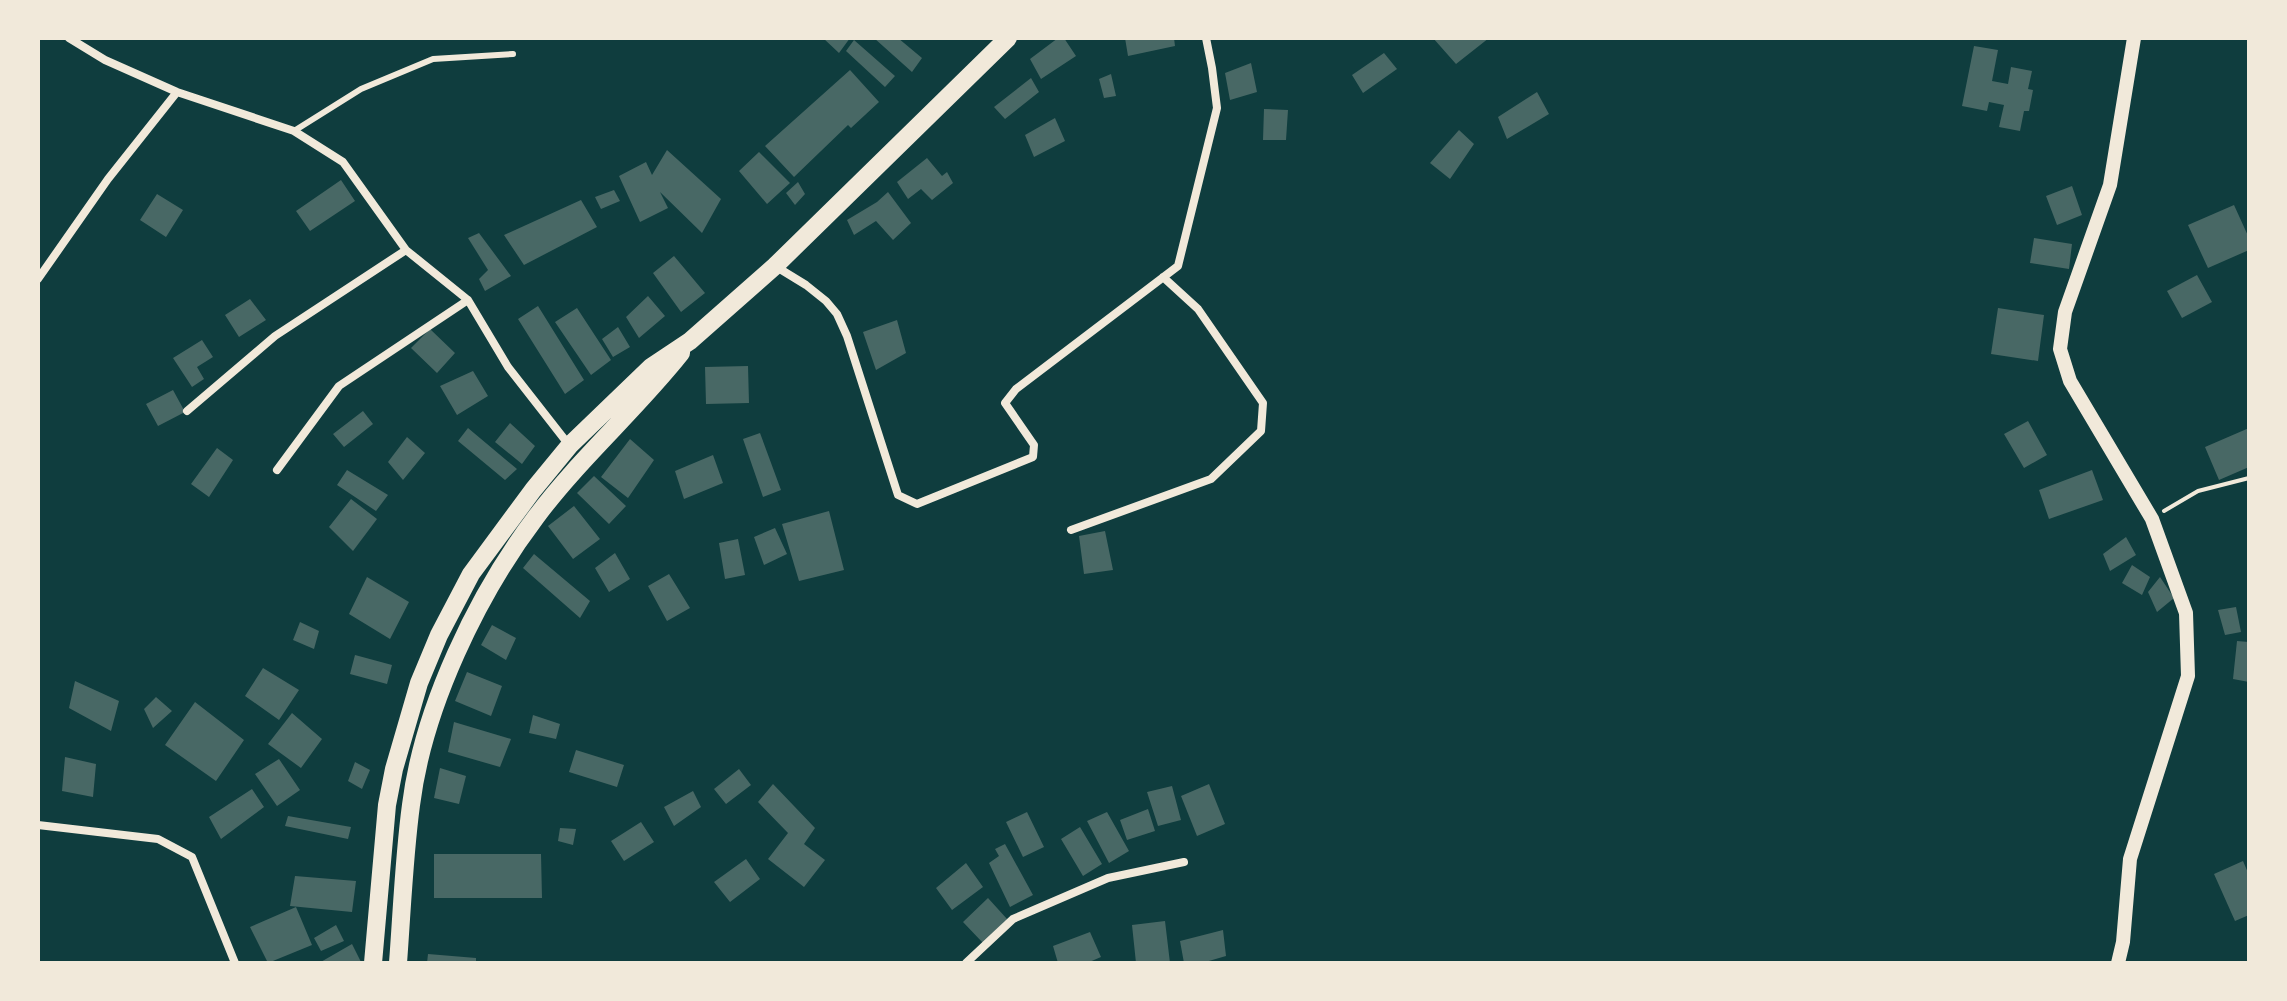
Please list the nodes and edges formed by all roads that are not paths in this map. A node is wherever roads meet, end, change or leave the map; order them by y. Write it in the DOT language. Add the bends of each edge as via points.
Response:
graph roads {
  1 [pos="69,38"];
  2 [pos="1008,38"];
  3 [pos="1206,38"];
  4 [pos="2134,38"];
  5 [pos="513,54"];
  6 [pos="177,92"];
  7 [pos="294,131"];
  8 [pos="406,250"];
  9 [pos="775,266"];
  10 [pos="1163,277"];
  11 [pos="38,279"];
  12 [pos="468,300"];
  13 [pos="690,341"];
  14 [pos="187,411"];
  15 [pos="570,445"];
  16 [pos="585,458"];
  17 [pos="277,470"];
  18 [pos="1071,530"];
  19 [pos="38,825"];
  20 [pos="1184,862"];
  21 [pos="235,963"];
  22 [pos="373,963"];
  23 [pos="398,963"];
  24 [pos="966,963"];
  25 [pos="2118,963"];
  1 -- 6 [label="street"];
  2 -- 9 [label="main road"];
  3 -- 10 [label="street" via="1217,108 1178,266"];
  4 -- 25 [label="street" via="2110,185 2065,312 2060,349 2070,381 2152,519 2186,613 2188,676 2130,859"];
  5 -- 7 [label="lane" via="433,59 361,89"];
  6 -- 7 [label="street"];
  6 -- 11 [label="street"];
  7 -- 8 [label="street" via="343,162"];
  8 -- 12 [label="street"];
  8 -- 14 [label="street" via="275,336"];
  9 -- 10 [label="street" via="837,314 898,495 917,504 1033,457 1034,445 1005,403 1016,389"];
  9 -- 13 [label="main road"];
  10 -- 18 [label="street" via="1198,309 1263,403 1261,431 1211,479"];
  12 -- 15 [label="street" via="508,367"];
  12 -- 17 [label="street" via="339,386"];
  13 -- 15 [label="main road" via="651,367"];
  13 -- 16 [label="main road"];
  15 -- 16 [label="street"];
  15 -- 22 [label="main road" via="471,574 419,683 387,805"];
  16 -- 23 [label="main road" via="510,554 465,637 430,720 411,803"];
  19 -- 21 [label="street" via="158,839 192,857"];
  20 -- 24 [label="street" via="1108,878 1013,919"];
}
